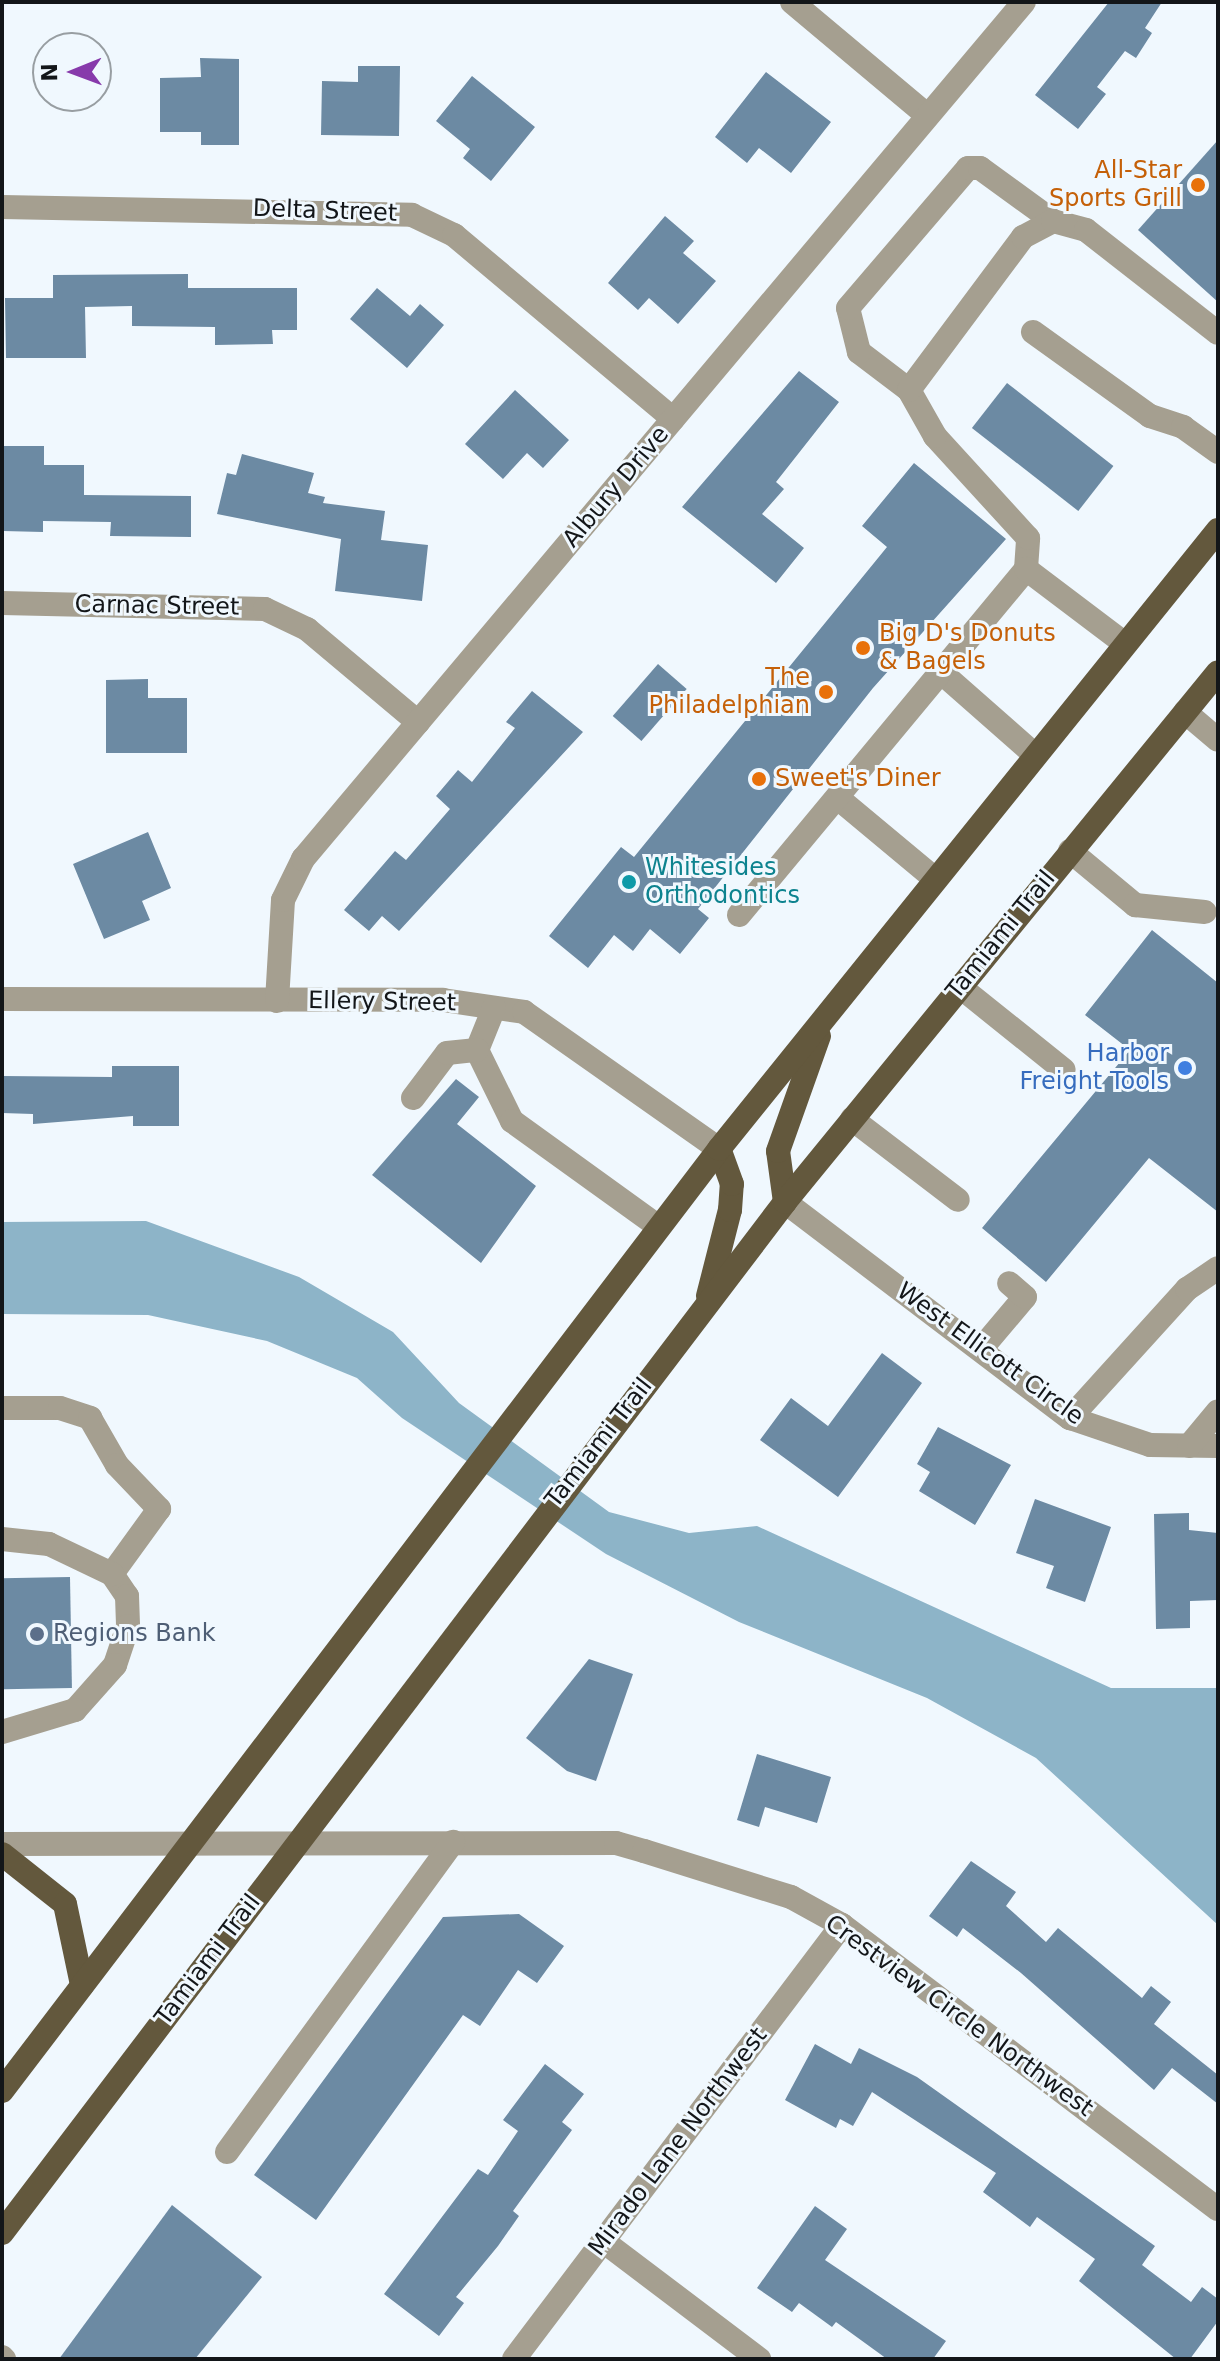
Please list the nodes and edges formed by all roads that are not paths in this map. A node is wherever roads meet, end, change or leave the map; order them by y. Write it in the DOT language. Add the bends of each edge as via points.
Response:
graph roads {
  1 [pos="792,2"];
  2 [pos="1024,2"];
  3 [pos="928,116"];
  4 [pos="2,207"];
  5 [pos="1053,221"];
  6 [pos="1033,332"];
  7 [pos="1218,333"];
  8 [pos="909,390"];
  9 [pos="673,419"];
  10 [pos="1218,452"];
  11 [pos="1218,530"];
  12 [pos="1026,569"];
  13 [pos="2,603"];
  14 [pos="1125,644"];
  15 [pos="1218,672"];
  16 [pos="943,674"];
  17 [pos="1185,712"];
  18 [pos="418,722"];
  19 [pos="1218,740"];
  20 [pos="1035,755"];
  21 [pos="839,799"];
  22 [pos="1070,851"];
  23 [pos="935,879"];
  24 [pos="1205,912"];
  25 [pos="739,915"];
  26 [pos="959,986"];
  27 [pos="2,999"];
  28 [pos="277,1001"];
  29 [pos="494,1008"];
  30 [pos="829,1012"];
  31 [pos="477,1050"];
  32 [pos="1064,1070"];
  33 [pos="413,1098"];
  34 [pos="852,1119"];
  35 [pos="719,1149"];
  36 [pos="958,1200"];
  37 [pos="785,1202"];
  38 [pos="659,1227"];
  39 [pos="1218,1268"];
  40 [pos="1009,1283"];
  41 [pos="705,1306"];
  42 [pos="981,1349"];
  43 [pos="2,1408"];
  44 [pos="1218,1411"];
  45 [pos="1070,1418"];
  46 [pos="1189,1446"];
  47 [pos="1218,1446"];
  48 [pos="2,1539"];
  49 [pos="112,1574"];
  50 [pos="2,1732"];
  51 [pos="297,1842"];
  52 [pos="453,1842"];
  53 [pos="189,1843"];
  54 [pos="2,1844"];
  55 [pos="2,1854"];
  56 [pos="842,1925"];
  57 [pos="82,1985"];
  58 [pos="2,2091"];
  59 [pos="227,2152"];
  60 [pos="1218,2209"];
  61 [pos="2,2233"];
  62 [pos="603,2241"];
  63 [pos="514,2359"];
  64 [pos="759,2359"];
  1 -- 3 [label="street"];
  2 -- 3 [label="street, Albury Drive"];
  3 -- 9 [label="street, Albury Drive"];
  4 -- 9 [label="street, Delta Street" via="412,215 454,235"];
  5 -- 7 [label="street" via="1086,230"];
  5 -- 8 [label="street" via="1023,237"];
  5 -- 8 [label="street" via="980,168 968,168 848,308 859,352"];
  6 -- 10 [label="street" via="1150,416 1183,427"];
  8 -- 12 [label="street" via="935,436 1028,538"];
  9 -- 18 [label="street, Albury Drive"];
  11 -- 14 [label="main road"];
  12 -- 14 [label="street"];
  12 -- 16 [label="street"];
  13 -- 18 [label="street, Carnac Street" via="265,609 307,629"];
  14 -- 20 [label="main road"];
  15 -- 17 [label="main road, Tamiami Trail"];
  16 -- 20 [label="street"];
  16 -- 21 [label="street"];
  17 -- 19 [label="street"];
  17 -- 22 [label="main road, Tamiami Trail"];
  18 -- 28 [label="street, Albury Drive" via="303,859 283,900"];
  20 -- 23 [label="main road"];
  21 -- 23 [label="street"];
  21 -- 25 [label="street"];
  22 -- 24 [label="street" via="1135,905 1166,914"];
  22 -- 26 [label="main road, Tamiami Trail"];
  23 -- 30 [label="main road"];
  26 -- 32 [label="street"];
  26 -- 34 [label="main road, Tamiami Trail"];
  27 -- 28 [label="street, Ellery Street"];
  28 -- 29 [label="street, Ellery Street" via="443,1000"];
  29 -- 31 [label="street"];
  29 -- 35 [label="street, Ellery Street" via="524,1012"];
  30 -- 35 [label="main road"];
  30 -- 37 [label="main road" via="778,1151"];
  31 -- 33 [label="street" via="447,1053"];
  31 -- 38 [label="street" via="512,1121"];
  34 -- 36 [label="street"];
  34 -- 37 [label="main road, Tamiami Trail"];
  35 -- 38 [label="main road"];
  35 -- 41 [label="main road" via="732,1184 730,1210"];
  37 -- 41 [label="main road, Tamiami Trail"];
  37 -- 42 [label="street, West Ellicott Circle"];
  38 -- 53 [label="main road"];
  39 -- 45 [label="street" via="1187,1289"];
  40 -- 42 [label="street" via="1025,1297"];
  41 -- 51 [label="main road, Tamiami Trail"];
  42 -- 45 [label="street, West Ellicott Circle"];
  43 -- 49 [label="street" via="60,1408 90,1418 117,1465 159,1509"];
  44 -- 46 [label="street"];
  45 -- 46 [label="street, West Ellicott Circle" via="1107,1437"];
  46 -- 47 [label="street, West Ellicott Circle"];
  48 -- 49 [label="street" via="49,1544"];
  49 -- 50 [label="street" via="127,1596 128,1626 115,1665 75,1710"];
  51 -- 52 [label="street, Crestview Circle Northwest"];
  51 -- 53 [label="street, Crestview Circle Northwest"];
  51 -- 61 [label="main road, Tamiami Trail"];
  52 -- 56 [label="street, Crestview Circle Northwest" via="616,1843 791,1897"];
  52 -- 59 [label="street"];
  53 -- 54 [label="street, Crestview Circle Northwest"];
  53 -- 57 [label="main road"];
  55 -- 57 [label="main road" via="65,1904"];
  56 -- 60 [label="street, Crestview Circle Northwest"];
  56 -- 62 [label="street, Mirado Lane Northwest"];
  57 -- 58 [label="main road"];
  62 -- 63 [label="street, Mirado Lane Northwest"];
  62 -- 64 [label="street"];
}
